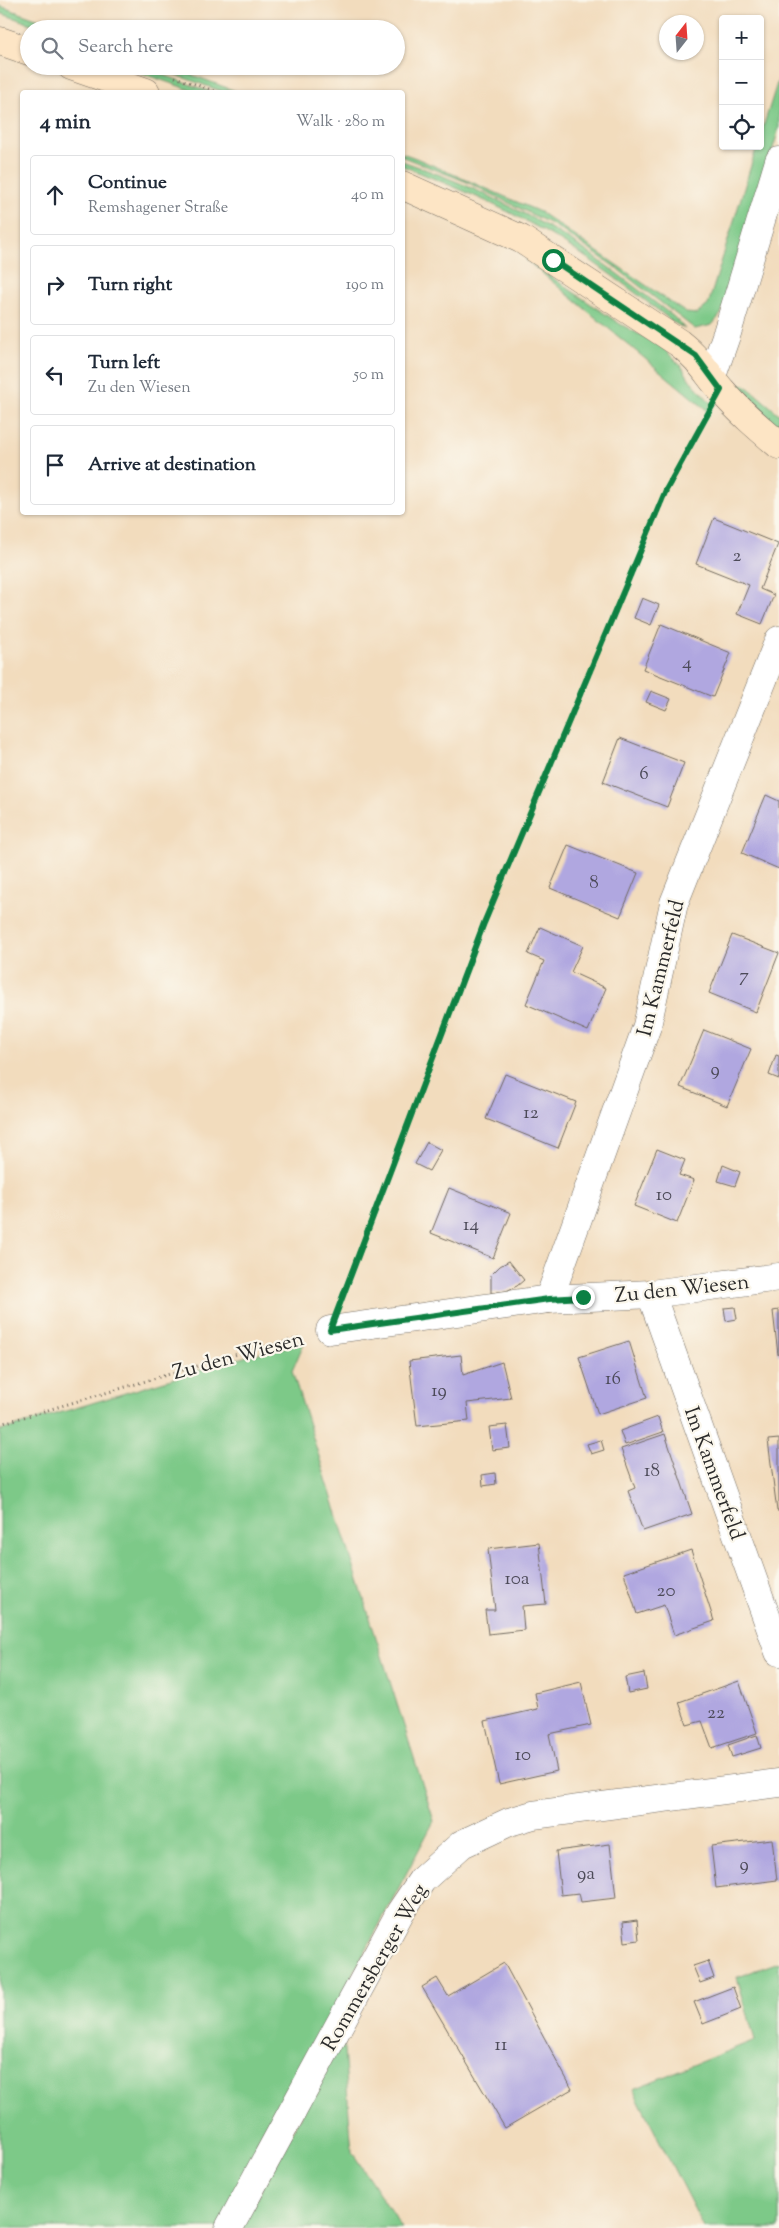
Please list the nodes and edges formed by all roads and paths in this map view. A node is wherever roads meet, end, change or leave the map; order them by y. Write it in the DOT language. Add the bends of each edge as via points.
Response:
graph roads {
  1 [pos="0,41"];
  2 [pos="20,48"];
  3 [pos="97,75"];
  4 [pos="172,76"];
  5 [pos="140,90"];
  6 [pos="211,90"];
  7 [pos="779,161"];
  8 [pos="405,186"];
  9 [pos="716,383"];
  10 [pos="779,445"];
  11 [pos="779,640"];
  12 [pos="779,1277"];
  13 [pos="651,1294"];
  14 [pos="549,1299"];
  15 [pos="330,1330"];
  16 [pos="0,1424"];
  17 [pos="779,1652"];
  18 [pos="779,1783"];
  19 [pos="229,2228"];
  1 -- 2 [label="street"];
  3 -- 5 [label="street"];
  4 -- 6 [label="path"];
  7 -- 9 [label="street" via="727,333"];
  8 -- 9 [label="street" via="521,239 680,343 696,356"];
  9 -- 10 [label="street" via="743,415"];
  9 -- 15 [label="path" via="666,490 484,923"];
  11 -- 14 [label="street, Im Kammerfeld" via="674,903 647,1026"];
  12 -- 13 [label="street, Zu den Wiesen"];
  13 -- 14 [label="street, Zu den Wiesen"];
  13 -- 17 [label="street, Im Kammerfeld"];
  14 -- 15 [label="street, Zu den Wiesen"];
  15 -- 16 [label="path, Zu den Wiesen"];
  18 -- 19 [label="street, Rommersberger Weg" via="533,1815 501,1824 462,1844 422,1880 401,1911"];
}
